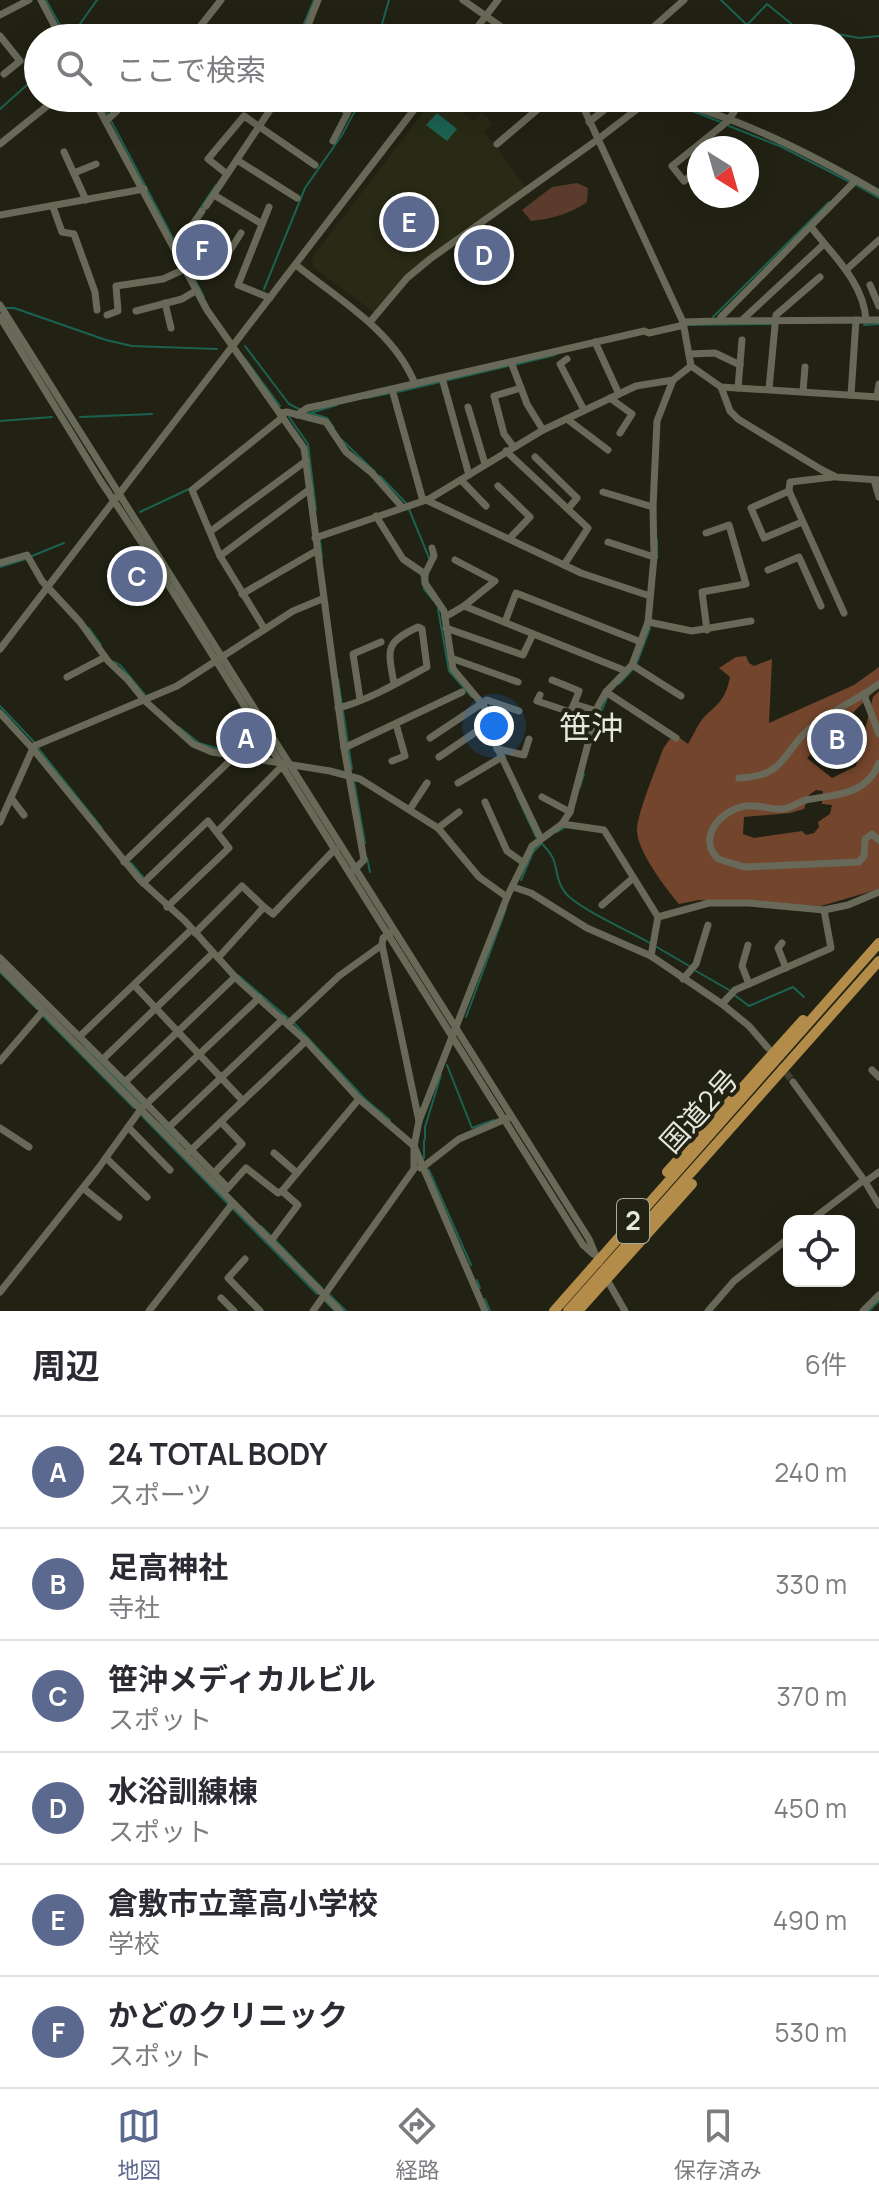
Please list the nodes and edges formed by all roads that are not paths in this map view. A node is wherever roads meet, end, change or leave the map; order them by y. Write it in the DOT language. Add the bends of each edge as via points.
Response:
graph roads {
  1 [pos="29,0"];
  2 [pos="41,0"];
  3 [pos="221,0"];
  4 [pos="318,0"];
  5 [pos="463,0"];
  6 [pos="498,0"];
  7 [pos="684,0"];
  8 [pos="0,15"];
  9 [pos="486,17"];
  10 [pos="54,24"];
  11 [pos="202,24"];
  12 [pos="309,24"];
  13 [pos="480,24"];
  14 [pos="496,24"];
  15 [pos="657,24"];
  16 [pos="0,36"];
  17 [pos="4,74"];
  18 [pos="40,112"];
  19 [pos="104,112"];
  20 [pos="116,112"];
  21 [pos="268,112"];
  22 [pos="348,112"];
  23 [pos="412,112"];
  24 [pos="535,112"];
  25 [pos="585,112"];
  26 [pos="602,112"];
  27 [pos="631,112"];
  28 [pos="698,112"];
  29 [pos="733,112"];
  30 [pos="109,119"];
  31 [pos="589,122"];
  32 [pos="726,122"];
  33 [pos="258,126"];
  34 [pos="709,136"];
  35 [pos="597,140"];
  36 [pos="333,141"];
  37 [pos="0,144"];
  38 [pos="497,144"];
  39 [pos="64,152"];
  40 [pos="687,154"];
  41 [pos="237,160"];
  42 [pos="96,164"];
  43 [pos="315,165"];
  44 [pos="74,173"];
  45 [pos="226,173"];
  46 [pos="687,179"];
  47 [pos="854,183"];
  48 [pos="144,189"];
  49 [pos="879,193"];
  50 [pos="214,195"];
  51 [pos="297,198"];
  52 [pos="86,200"];
  53 [pos="53,207"];
  54 [pos="269,207"];
  55 [pos="0,215"];
  56 [pos="262,224"];
  57 [pos="811,227"];
  58 [pos="190,228"];
  59 [pos="241,233"];
  60 [pos="879,240"];
  61 [pos="824,244"];
  62 [pos="176,245"];
  63 [pos="296,265"];
  64 [pos="185,269"];
  65 [pos="846,270"];
  66 [pos="820,277"];
  67 [pos="870,285"];
  68 [pos="197,290"];
  69 [pos="270,298"];
  70 [pos="165,303"];
  71 [pos="879,306"];
  72 [pos="97,310"];
  73 [pos="1,311"];
  74 [pos="136,311"];
  75 [pos="107,315"];
  76 [pos="856,320"];
  77 [pos="866,320"];
  78 [pos="879,320"];
  79 [pos="719,321"];
  80 [pos="741,321"];
  81 [pos="370,322"];
  82 [pos="683,324"];
  83 [pos="775,324"];
  84 [pos="5,325"];
  85 [pos="171,328"];
  86 [pos="742,340"];
  87 [pos="596,344"];
  88 [pos="232,348"];
  89 [pos="689,354"];
  90 [pos="567,359"];
  91 [pos="512,364"];
  92 [pos="740,365"];
  93 [pos="691,366"];
  94 [pos="805,367"];
  95 [pos="442,380"];
  96 [pos="673,380"];
  97 [pos="415,384"];
  98 [pos="879,384"];
  99 [pos="721,387"];
  100 [pos="521,388"];
  101 [pos="738,388"];
  102 [pos="769,389"];
  103 [pos="392,391"];
  104 [pos="803,391"];
  105 [pos="619,394"];
  106 [pos="851,395"];
  107 [pos="878,397"];
  108 [pos="610,398"];
  109 [pos="468,407"];
  110 [pos="584,410"];
  111 [pos="300,412"];
  112 [pos="281,415"];
  113 [pos="567,419"];
  114 [pos="543,430"];
  115 [pos="620,433"];
  116 [pos="510,449"];
  117 [pos="608,450"];
  118 [pos="535,457"];
  119 [pos="306,461"];
  120 [pos="485,464"];
  121 [pos="469,475"];
  122 [pos="836,477"];
  123 [pos="461,480"];
  124 [pos="876,480"];
  125 [pos="498,486"];
  126 [pos="310,489"];
  127 [pos="789,491"];
  128 [pos="603,492"];
  129 [pos="879,497"];
  130 [pos="117,498"];
  131 [pos="425,500"];
  132 [pos="405,506"];
  133 [pos="486,506"];
  134 [pos="653,507"];
  135 [pos="568,509"];
  136 [pos="376,516"];
  137 [pos="802,522"];
  138 [pos="211,531"];
  139 [pos="706,533"];
  140 [pos="318,537"];
  141 [pos="510,538"];
  142 [pos="608,542"];
  143 [pos="432,548"];
  144 [pos="316,551"];
  145 [pos="815,551"];
  146 [pos="220,556"];
  147 [pos="654,557"];
  148 [pos="799,557"];
  149 [pos="455,560"];
  150 [pos="0,563"];
  151 [pos="564,565"];
  152 [pos="768,570"];
  153 [pos="423,573"];
  154 [pos="48,587"];
  155 [pos="242,594"];
  156 [pos="650,596"];
  157 [pos="322,599"];
  158 [pos="464,606"];
  159 [pos="821,606"];
  160 [pos="844,613"];
  161 [pos="445,617"];
  162 [pos="751,621"];
  163 [pos="505,622"];
  164 [pos="650,622"];
  165 [pos="264,628"];
  166 [pos="446,628"];
  167 [pos="707,630"];
  168 [pos="533,634"];
  169 [pos="381,642"];
  170 [pos="641,642"];
  171 [pos="0,649"];
  172 [pos="105,657"];
  173 [pos="218,658"];
  174 [pos="451,658"];
  175 [pos="632,667"];
  176 [pos="67,677"];
  177 [pos="552,680"];
  178 [pos="518,682"];
  179 [pos="394,684"];
  180 [pos="879,684"];
  181 [pos="462,692"];
  182 [pos="608,693"];
  183 [pos="540,695"];
  184 [pos="864,695"];
  185 [pos="681,696"];
  186 [pos="360,699"];
  187 [pos="147,700"];
  188 [pos="480,704"];
  189 [pos="574,704"];
  190 [pos="341,707"];
  191 [pos="519,711"];
  192 [pos="597,711"];
  193 [pos="0,713"];
  194 [pos="396,724"];
  195 [pos="487,727"];
  196 [pos="879,734"];
  197 [pos="430,738"];
  198 [pos="676,738"];
  199 [pos="529,739"];
  200 [pos="347,748"];
  201 [pos="33,749"];
  202 [pos="235,756"];
  203 [pos="499,756"];
  204 [pos="439,757"];
  205 [pos="392,761"];
  206 [pos="879,763"];
  207 [pos="284,764"];
  208 [pos="349,776"];
  209 [pos="739,778"];
  210 [pos="458,783"];
  211 [pos="431,795"];
  212 [pos="542,797"];
  213 [pos="11,798"];
  214 [pos="485,802"];
  215 [pos="410,809"];
  216 [pos="459,812"];
  217 [pos="570,812"];
  218 [pos="24,815"];
  219 [pos="0,822"];
  220 [pos="562,824"];
  221 [pos="438,828"];
  222 [pos="217,832"];
  223 [pos="538,839"];
  224 [pos="879,840"];
  225 [pos="335,849"];
  226 [pos="124,862"];
  227 [pos="524,863"];
  228 [pos="352,871"];
  229 [pos="632,879"];
  230 [pos="144,884"];
  231 [pos="513,887"];
  232 [pos="879,892"];
  233 [pos="507,897"];
  234 [pos="602,905"];
  235 [pos="167,907"];
  236 [pos="264,907"];
  237 [pos="824,910"];
  238 [pos="658,917"];
  239 [pos="708,925"];
  240 [pos="193,931"];
  241 [pos="391,932"];
  242 [pos="782,943"];
  243 [pos="879,943"];
  244 [pos="382,945"];
  245 [pos="748,945"];
  246 [pos="216,955"];
  247 [pos="651,956"];
  248 [pos="0,958"];
  249 [pos="879,962"];
  250 [pos="0,967"];
  251 [pos="786,968"];
  252 [pos="235,977"];
  253 [pos="683,979"];
  254 [pos="749,984"];
  255 [pos="134,985"];
  256 [pos="259,998"];
  257 [pos="722,1004"];
  258 [pos="155,1008"];
  259 [pos="822,1008"];
  260 [pos="43,1011"];
  261 [pos="286,1021"];
  262 [pos="177,1031"];
  263 [pos="454,1032"];
  264 [pos="80,1036"];
  265 [pos="306,1041"];
  266 [pos="768,1048"];
  267 [pos="200,1054"];
  268 [pos="103,1059"];
  269 [pos="0,1061"];
  270 [pos="872,1070"];
  271 [pos="221,1077"];
  272 [pos="879,1077"];
  273 [pos="125,1082"];
  274 [pos="793,1082"];
  275 [pos="359,1099"];
  276 [pos="243,1101"];
  277 [pos="144,1107"];
  278 [pos="508,1118"];
  279 [pos="419,1121"];
  280 [pos="221,1122"];
  281 [pos="128,1127"];
  282 [pos="169,1127"];
  283 [pos="0,1128"];
  284 [pos="414,1146"];
  285 [pos="29,1147"];
  286 [pos="188,1152"];
  287 [pos="274,1153"];
  288 [pos="106,1158"];
  289 [pos="419,1168"];
  290 [pos="170,1170"];
  291 [pos="879,1172"];
  292 [pos="214,1173"];
  293 [pos="297,1173"];
  294 [pos="864,1181"];
  295 [pos="83,1188"];
  296 [pos="226,1191"];
  297 [pos="282,1191"];
  298 [pos="147,1197"];
  299 [pos="233,1203"];
  300 [pos="879,1205"];
  301 [pos="818,1215"];
  302 [pos="119,1217"];
  303 [pos="273,1239"];
  304 [pos="783,1243"];
  305 [pos="595,1255"];
  306 [pos="245,1259"];
  307 [pos="606,1278"];
  308 [pos="0,1292"];
  309 [pos="324,1295"];
  310 [pos="879,1295"];
  311 [pos="221,1298"];
  312 [pos="149,1311"];
  313 [pos="234,1311"];
  314 [pos="260,1311"];
  315 [pos="313,1311"];
  316 [pos="340,1311"];
  317 [pos="485,1311"];
  318 [pos="546,1311"];
  319 [pos="554,1311"];
  320 [pos="568,1311"];
  321 [pos="578,1311"];
  322 [pos="625,1311"];
  323 [pos="708,1311"];
  324 [pos="863,1311"];
  1 -- 8 [label="street"];
  2 -- 10 [label="street"];
  3 -- 11 [label="street"];
  4 -- 12 [label="street"];
  5 -- 9 [label="street"];
  6 -- 9 [label="street"];
  7 -- 15 [label="street"];
  9 -- 13 [label="street"];
  9 -- 14 [label="street"];
  16 -- 17 [label="street" via="20,61"];
  18 -- 37 [label="street"];
  19 -- 30 [label="street"];
  20 -- 30 [label="street"];
  21 -- 33 [label="street"];
  22 -- 36 [label="street"];
  23 -- 63 [label="street"];
  24 -- 38 [label="street"];
  25 -- 31 [label="street"];
  26 -- 31 [label="street"];
  27 -- 35 [label="street"];
  28 -- 32 [label="street"];
  29 -- 32 [label="street"];
  30 -- 48 [label="street"];
  31 -- 35 [label="street"];
  32 -- 34 [label="street"];
  32 -- 47 [label="street" via="782,143"];
  33 -- 41 [label="street"];
  33 -- 43 [label="street"];
  33 -- 45 [label="street" via="244,116 208,159"];
  35 -- 81 [label="street" via="430,259"];
  35 -- 82 [label="street"];
  39 -- 44 [label="street"];
  40 -- 46 [label="street" via="672,166"];
  41 -- 45 [label="street"];
  41 -- 51 [label="street"];
  42 -- 44 [label="street"];
  44 -- 52 [label="street"];
  45 -- 50 [label="street"];
  47 -- 49 [label="street"];
  47 -- 57 [label="street"];
  48 -- 52 [label="street"];
  48 -- 62 [label="street"];
  50 -- 56 [label="street"];
  50 -- 58 [label="street"];
  52 -- 53 [label="street"];
  53 -- 55 [label="street"];
  53 -- 72 [label="street" via="62,232 74,234"];
  54 -- 56 [label="street"];
  56 -- 69 [label="street" via="238,285"];
  57 -- 61 [label="street"];
  57 -- 79 [label="street"];
  58 -- 59 [label="street" via="229,252"];
  58 -- 62 [label="street"];
  60 -- 65 [label="street"];
  61 -- 65 [label="street"];
  61 -- 80 [label="street"];
  62 -- 64 [label="street"];
  63 -- 69 [label="street"];
  63 -- 81 [label="street"];
  64 -- 68 [label="street"];
  64 -- 75 [label="street" via="163,279 116,286 118,311"];
  65 -- 77 [label="street"];
  66 -- 83 [label="street" via="776,315"];
  67 -- 71 [label="street"];
  68 -- 70 [label="street"];
  68 -- 88 [label="street"];
  69 -- 88 [label="street"];
  70 -- 74 [label="street"];
  70 -- 85 [label="street"];
  73 -- 84 [label="street"];
  76 -- 77 [label="street"];
  76 -- 83 [label="street"];
  76 -- 106 [label="street"];
  77 -- 78 [label="street"];
  79 -- 80 [label="street"];
  79 -- 82 [label="street"];
  80 -- 83 [label="street"];
  81 -- 97 [label="street"];
  82 -- 87 [label="street"];
  82 -- 89 [label="street"];
  83 -- 102 [label="street"];
  84 -- 130 [label="street"];
  86 -- 92 [label="street"];
  87 -- 91 [label="street"];
  87 -- 105 [label="street"];
  88 -- 112 [label="street"];
  88 -- 130 [label="street"];
  89 -- 92 [label="street" via="715,353"];
  89 -- 93 [label="street"];
  90 -- 110 [label="street" via="560,364"];
  91 -- 95 [label="street"];
  91 -- 100 [label="street"];
  92 -- 101 [label="street"];
  93 -- 96 [label="street"];
  93 -- 99 [label="street"];
  94 -- 104 [label="street"];
  95 -- 97 [label="street"];
  95 -- 121 [label="street"];
  96 -- 105 [label="street"];
  96 -- 134 [label="street" via="657,421"];
  97 -- 103 [label="street"];
  98 -- 107 [label="street"];
  99 -- 101 [label="street"];
  99 -- 122 [label="street" via="738,419"];
  100 -- 114 [label="street"];
  100 -- 116 [label="street" via="494,396"];
  101 -- 102 [label="street"];
  102 -- 104 [label="street"];
  103 -- 111 [label="street"];
  103 -- 131 [label="street"];
  104 -- 106 [label="street"];
  105 -- 108 [label="street"];
  106 -- 107 [label="street"];
  108 -- 110 [label="street"];
  108 -- 115 [label="street" via="632,414"];
  109 -- 120 [label="street"];
  110 -- 113 [label="street"];
  111 -- 112 [label="street"];
  111 -- 132 [label="street" via="326,422 346,452"];
  112 -- 119 [label="street" via="304,448"];
  112 -- 138 [label="street" via="192,490"];
  113 -- 114 [label="street"];
  113 -- 117 [label="street"];
  114 -- 116 [label="street"];
  116 -- 120 [label="street"];
  116 -- 135 [label="street"];
  118 -- 135 [label="street" via="577,498"];
  119 -- 126 [label="street"];
  119 -- 138 [label="street"];
  120 -- 121 [label="street"];
  121 -- 123 [label="street"];
  122 -- 124 [label="street"];
  122 -- 127 [label="street" via="790,482"];
  123 -- 131 [label="street"];
  123 -- 133 [label="street"];
  124 -- 129 [label="street"];
  125 -- 141 [label="street" via="530,517"];
  126 -- 140 [label="street"];
  126 -- 146 [label="street"];
  127 -- 137 [label="street"];
  127 -- 137 [label="street" via="751,508 764,538"];
  128 -- 134 [label="street"];
  130 -- 154 [label="street"];
  130 -- 173 [label="street"];
  131 -- 132 [label="street"];
  131 -- 141 [label="street"];
  132 -- 136 [label="street"];
  134 -- 147 [label="street"];
  135 -- 151 [label="street" via="588,528"];
  136 -- 140 [label="street"];
  136 -- 153 [label="street" via="403,559"];
  137 -- 145 [label="street"];
  138 -- 146 [label="street"];
  139 -- 167 [label="street" via="729,525 746,584 702,592"];
  140 -- 144 [label="street"];
  141 -- 151 [label="street"];
  142 -- 147 [label="street"];
  143 -- 153 [label="street" via="434,556"];
  144 -- 155 [label="street"];
  144 -- 157 [label="street"];
  145 -- 148 [label="street"];
  145 -- 160 [label="street"];
  146 -- 155 [label="street"];
  147 -- 156 [label="street"];
  148 -- 152 [label="street"];
  148 -- 159 [label="street"];
  149 -- 158 [label="street" via="495,581"];
  150 -- 154 [label="street" via="27,555"];
  151 -- 156 [label="street"];
  153 -- 161 [label="street"];
  154 -- 171 [label="street"];
  154 -- 172 [label="street"];
  155 -- 165 [label="street"];
  156 -- 164 [label="street"];
  157 -- 165 [label="street"];
  157 -- 190 [label="street"];
  158 -- 161 [label="street"];
  158 -- 163 [label="street"];
  161 -- 166 [label="street"];
  162 -- 167 [label="street"];
  163 -- 168 [label="street"];
  163 -- 170 [label="street" via="516,593"];
  164 -- 167 [label="street"];
  164 -- 170 [label="street"];
  165 -- 173 [label="street"];
  166 -- 168 [label="street" via="523,655"];
  166 -- 174 [label="street"];
  168 -- 175 [label="street"];
  169 -- 186 [label="street" via="353,654"];
  170 -- 175 [label="street"];
  172 -- 176 [label="street"];
  172 -- 187 [label="street"];
  173 -- 187 [label="street"];
  173 -- 207 [label="street"];
  174 -- 178 [label="street"];
  174 -- 188 [label="street" via="455,673"];
  175 -- 182 [label="street"];
  175 -- 185 [label="street"];
  177 -- 189 [label="street" via="579,691"];
  179 -- 179 [label="street" via="388,652 398,636 418,627 427,667"];
  179 -- 186 [label="street"];
  180 -- 184 [label="street"];
  181 -- 194 [label="street"];
  182 -- 192 [label="street"];
  182 -- 198 [label="street"];
  183 -- 189 [label="street" via="537,701 570,712"];
  184 -- 196 [label="street"];
  184 -- 209 [label="street" via="815,724 775,770"];
  186 -- 190 [label="street"];
  187 -- 201 [label="street"];
  187 -- 202 [label="street" via="193,744"];
  188 -- 191 [label="street" via="487,700"];
  188 -- 195 [label="street"];
  188 -- 197 [label="street"];
  189 -- 192 [label="street"];
  190 -- 200 [label="street"];
  192 -- 217 [label="street"];
  193 -- 201 [label="street"];
  194 -- 200 [label="street"];
  194 -- 205 [label="street" via="405,756"];
  195 -- 203 [label="street"];
  195 -- 204 [label="street"];
  199 -- 203 [label="street" via="524,755"];
  200 -- 208 [label="street"];
  201 -- 213 [label="street"];
  201 -- 226 [label="street"];
  202 -- 207 [label="street"];
  202 -- 226 [label="street"];
  203 -- 210 [label="street"];
  203 -- 223 [label="street"];
  206 -- 224 [label="street" via="865,784 837,796 786,808 756,805 734,810 719,820 709,846 718,859 744,867 852,864 863,860 868,836"];
  207 -- 208 [label="street"];
  207 -- 222 [label="street"];
  207 -- 225 [label="street"];
  207 -- 228 [label="street"];
  208 -- 215 [label="street"];
  208 -- 228 [label="street" via="364,860"];
  211 -- 215 [label="street" via="425,786"];
  212 -- 217 [label="street"];
  213 -- 218 [label="street"];
  213 -- 219 [label="street"];
  214 -- 227 [label="street" via="507,851"];
  215 -- 221 [label="street"];
  216 -- 221 [label="street"];
  217 -- 220 [label="street"];
  220 -- 223 [label="street"];
  220 -- 229 [label="street" via="604,830"];
  221 -- 233 [label="street" via="479,877"];
  222 -- 230 [label="street" via="208,821"];
  222 -- 235 [label="street" via="229,848"];
  223 -- 227 [label="street"];
  225 -- 228 [label="street"];
  225 -- 236 [label="street" via="273,914"];
  226 -- 230 [label="street"];
  227 -- 231 [label="street"];
  228 -- 241 [label="street"];
  229 -- 234 [label="street"];
  229 -- 238 [label="street"];
  230 -- 235 [label="street"];
  231 -- 233 [label="street"];
  231 -- 247 [label="street"];
  232 -- 237 [label="street"];
  233 -- 263 [label="street"];
  235 -- 240 [label="street"];
  236 -- 240 [label="street" via="242,886"];
  236 -- 246 [label="street"];
  237 -- 238 [label="street" via="709,903"];
  237 -- 251 [label="street" via="831,948"];
  238 -- 247 [label="street"];
  239 -- 253 [label="street"];
  240 -- 246 [label="street"];
  240 -- 255 [label="street"];
  241 -- 244 [label="street"];
  241 -- 263 [label="street"];
  242 -- 251 [label="street" via="778,948"];
  243 -- 259 [label="highway, 国道2号 / 2"];
  244 -- 261 [label="street"];
  244 -- 279 [label="street"];
  245 -- 254 [label="street" via="742,966"];
  246 -- 252 [label="street"];
  246 -- 258 [label="street"];
  247 -- 253 [label="street"];
  248 -- 264 [label="street"];
  249 -- 307 [label="highway" via="816,1042"];
  249 -- 320 [label="highway, 国道2号 / 2"];
  250 -- 260 [label="street"];
  251 -- 254 [label="street"];
  252 -- 256 [label="street"];
  252 -- 262 [label="street"];
  253 -- 257 [label="street"];
  254 -- 257 [label="street" via="731,992"];
  255 -- 258 [label="street"];
  255 -- 264 [label="street"];
  256 -- 261 [label="street"];
  256 -- 267 [label="street"];
  257 -- 266 [label="street"];
  258 -- 262 [label="street"];
  258 -- 268 [label="street"];
  259 -- 305 [label="highway" via="806,1017"];
  259 -- 319 [label="highway, 国道2号 / 2"];
  260 -- 269 [label="street"];
  260 -- 277 [label="street"];
  261 -- 265 [label="street"];
  261 -- 271 [label="street"];
  262 -- 267 [label="street"];
  262 -- 273 [label="street"];
  263 -- 278 [label="street"];
  263 -- 279 [label="street"];
  264 -- 268 [label="street"];
  265 -- 275 [label="street"];
  265 -- 276 [label="street"];
  267 -- 271 [label="street"];
  267 -- 277 [label="street"];
  268 -- 273 [label="street"];
  270 -- 272 [label="street"];
  271 -- 276 [label="street"];
  271 -- 282 [label="street"];
  273 -- 277 [label="street"];
  274 -- 294 [label="street"];
  275 -- 284 [label="street"];
  275 -- 293 [label="street"];
  276 -- 280 [label="street"];
  277 -- 281 [label="street"];
  277 -- 282 [label="street"];
  277 -- 286 [label="street"];
  278 -- 289 [label="street" via="459,1139"];
  278 -- 305 [label="street"];
  279 -- 284 [label="street"];
  280 -- 286 [label="street"];
  280 -- 292 [label="street" via="242,1144"];
  281 -- 288 [label="street"];
  281 -- 290 [label="street"];
  282 -- 286 [label="street"];
  283 -- 285 [label="street"];
  284 -- 289 [label="street"];
  286 -- 292 [label="street"];
  286 -- 296 [label="street"];
  287 -- 293 [label="street"];
  288 -- 295 [label="street"];
  288 -- 298 [label="street"];
  289 -- 309 [label="street"];
  289 -- 317 [label="street"];
  291 -- 294 [label="street"];
  292 -- 296 [label="street"];
  293 -- 297 [label="street"];
  294 -- 300 [label="street"];
  294 -- 301 [label="street"];
  295 -- 302 [label="street"];
  295 -- 308 [label="street"];
  296 -- 297 [label="street" via="246,1168"];
  296 -- 299 [label="street"];
  297 -- 303 [label="street" via="298,1205"];
  299 -- 303 [label="street"];
  299 -- 312 [label="street"];
  303 -- 309 [label="street"];
  304 -- 323 [label="street" via="734,1281"];
  305 -- 307 [label="street"];
  305 -- 318 [label="highway"];
  306 -- 314 [label="street" via="228,1278"];
  307 -- 321 [label="highway"];
  307 -- 322 [label="street"];
  309 -- 315 [label="street"];
  309 -- 316 [label="street"];
  310 -- 324 [label="street"];
  311 -- 313 [label="street"];
}
